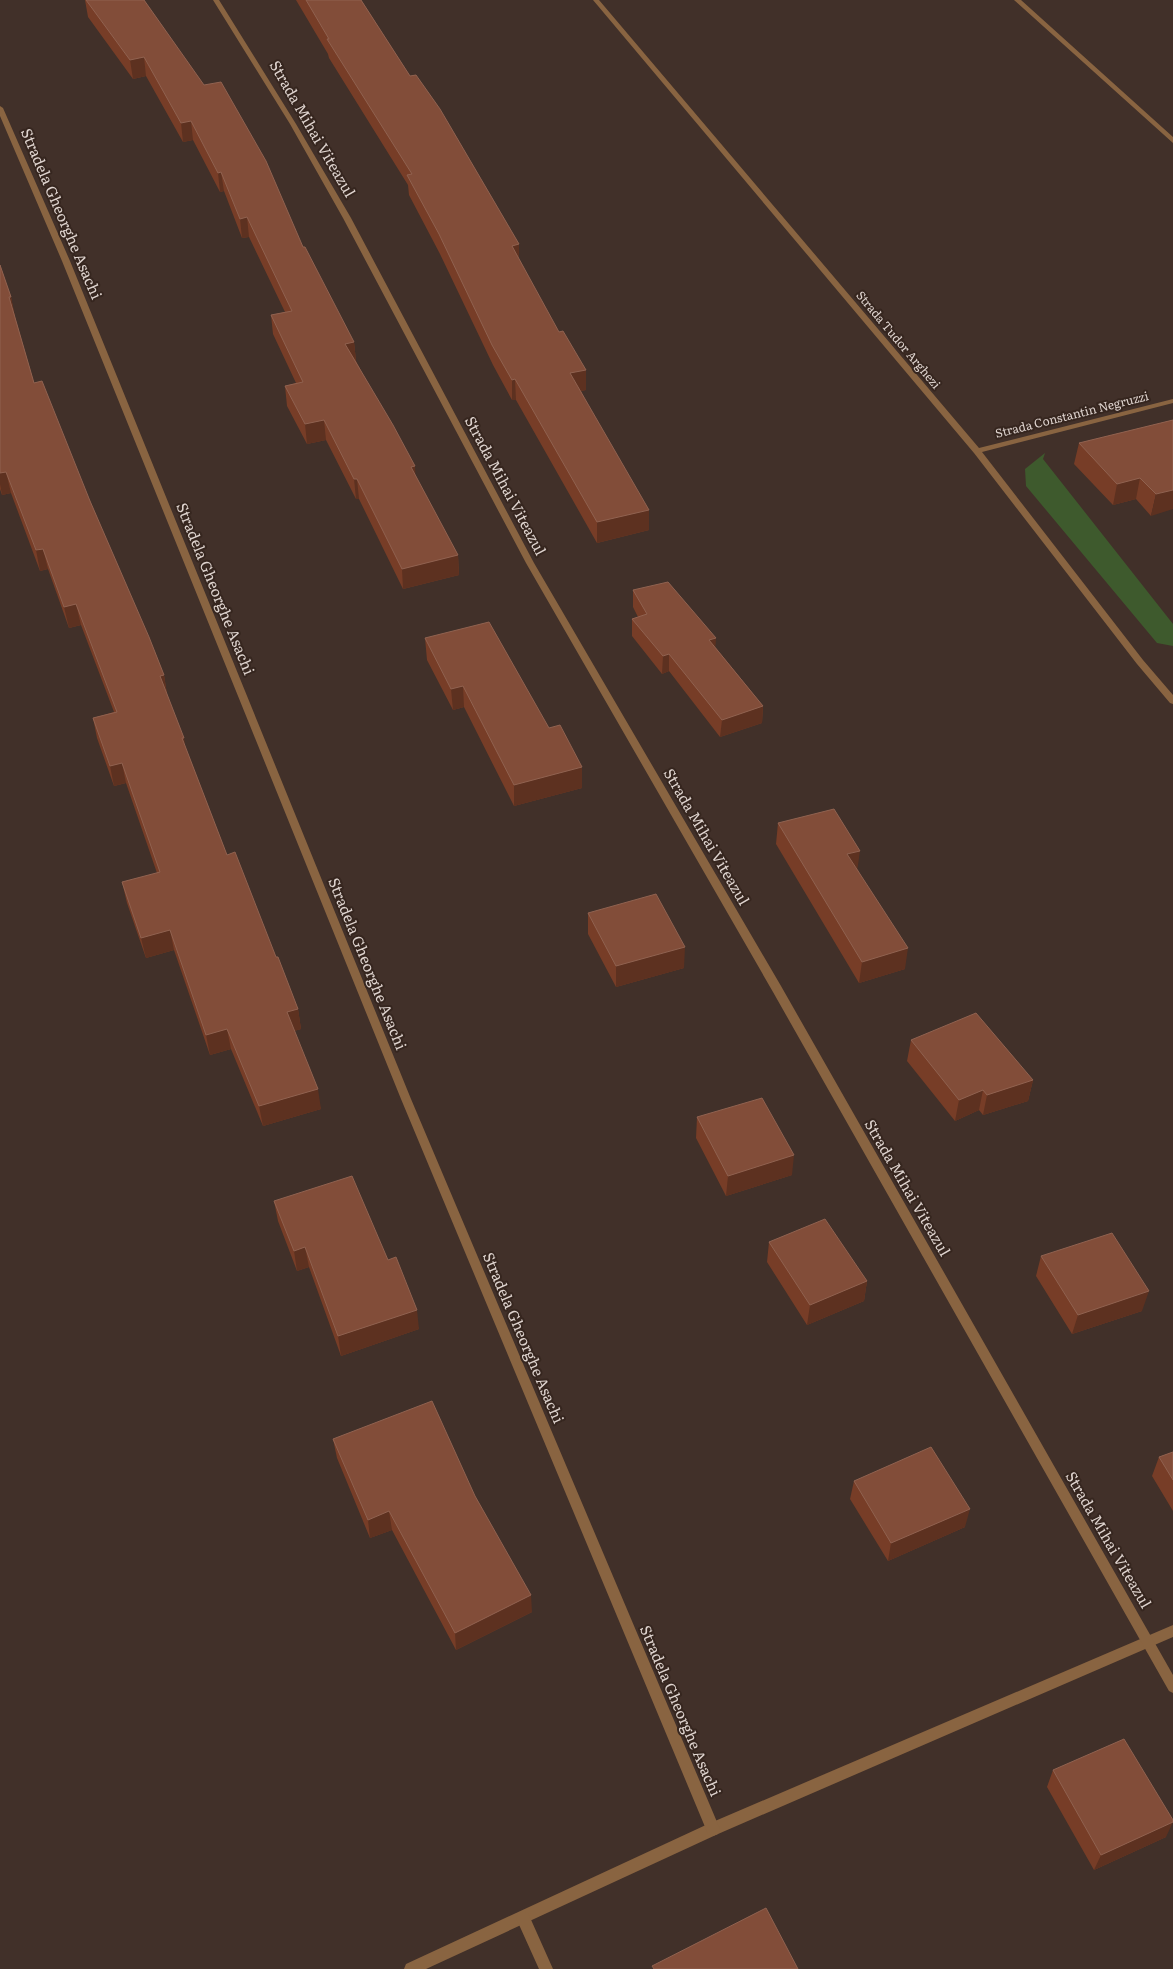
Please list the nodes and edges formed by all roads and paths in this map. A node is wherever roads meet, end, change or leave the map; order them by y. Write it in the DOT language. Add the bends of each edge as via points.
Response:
graph roads {
  1 [pos="216,0"];
  2 [pos="596,0"];
  3 [pos="1017,0"];
  4 [pos="0,108"];
  5 [pos="1173,141"];
  6 [pos="1173,401"];
  7 [pos="977,451"];
  8 [pos="1173,701"];
  9 [pos="1173,1631"];
  10 [pos="1148,1640"];
  11 [pos="1173,1687"];
  12 [pos="713,1829"];
  13 [pos="523,1918"];
  14 [pos="411,1969"];
  15 [pos="546,1969"];
  1 -- 10 [label="street, Strada Mihai Viteazul" via="347,218 530,563"];
  2 -- 7 [label="street, Strada Tudor Arghezi"];
  3 -- 5 [label="street"];
  4 -- 12 [label="street, Stradela Gheorghe Asachi" via="406,1099"];
  6 -- 7 [label="street, Strada Constantin Negruzzi"];
  7 -- 8 [label="street, Strada Tudor Arghezi"];
  9 -- 10 [label="street"];
  10 -- 11 [label="street, Strada Mihai Viteazul"];
  10 -- 12 [label="street"];
  12 -- 13 [label="street"];
  13 -- 14 [label="street"];
  13 -- 15 [label="street"];
}
